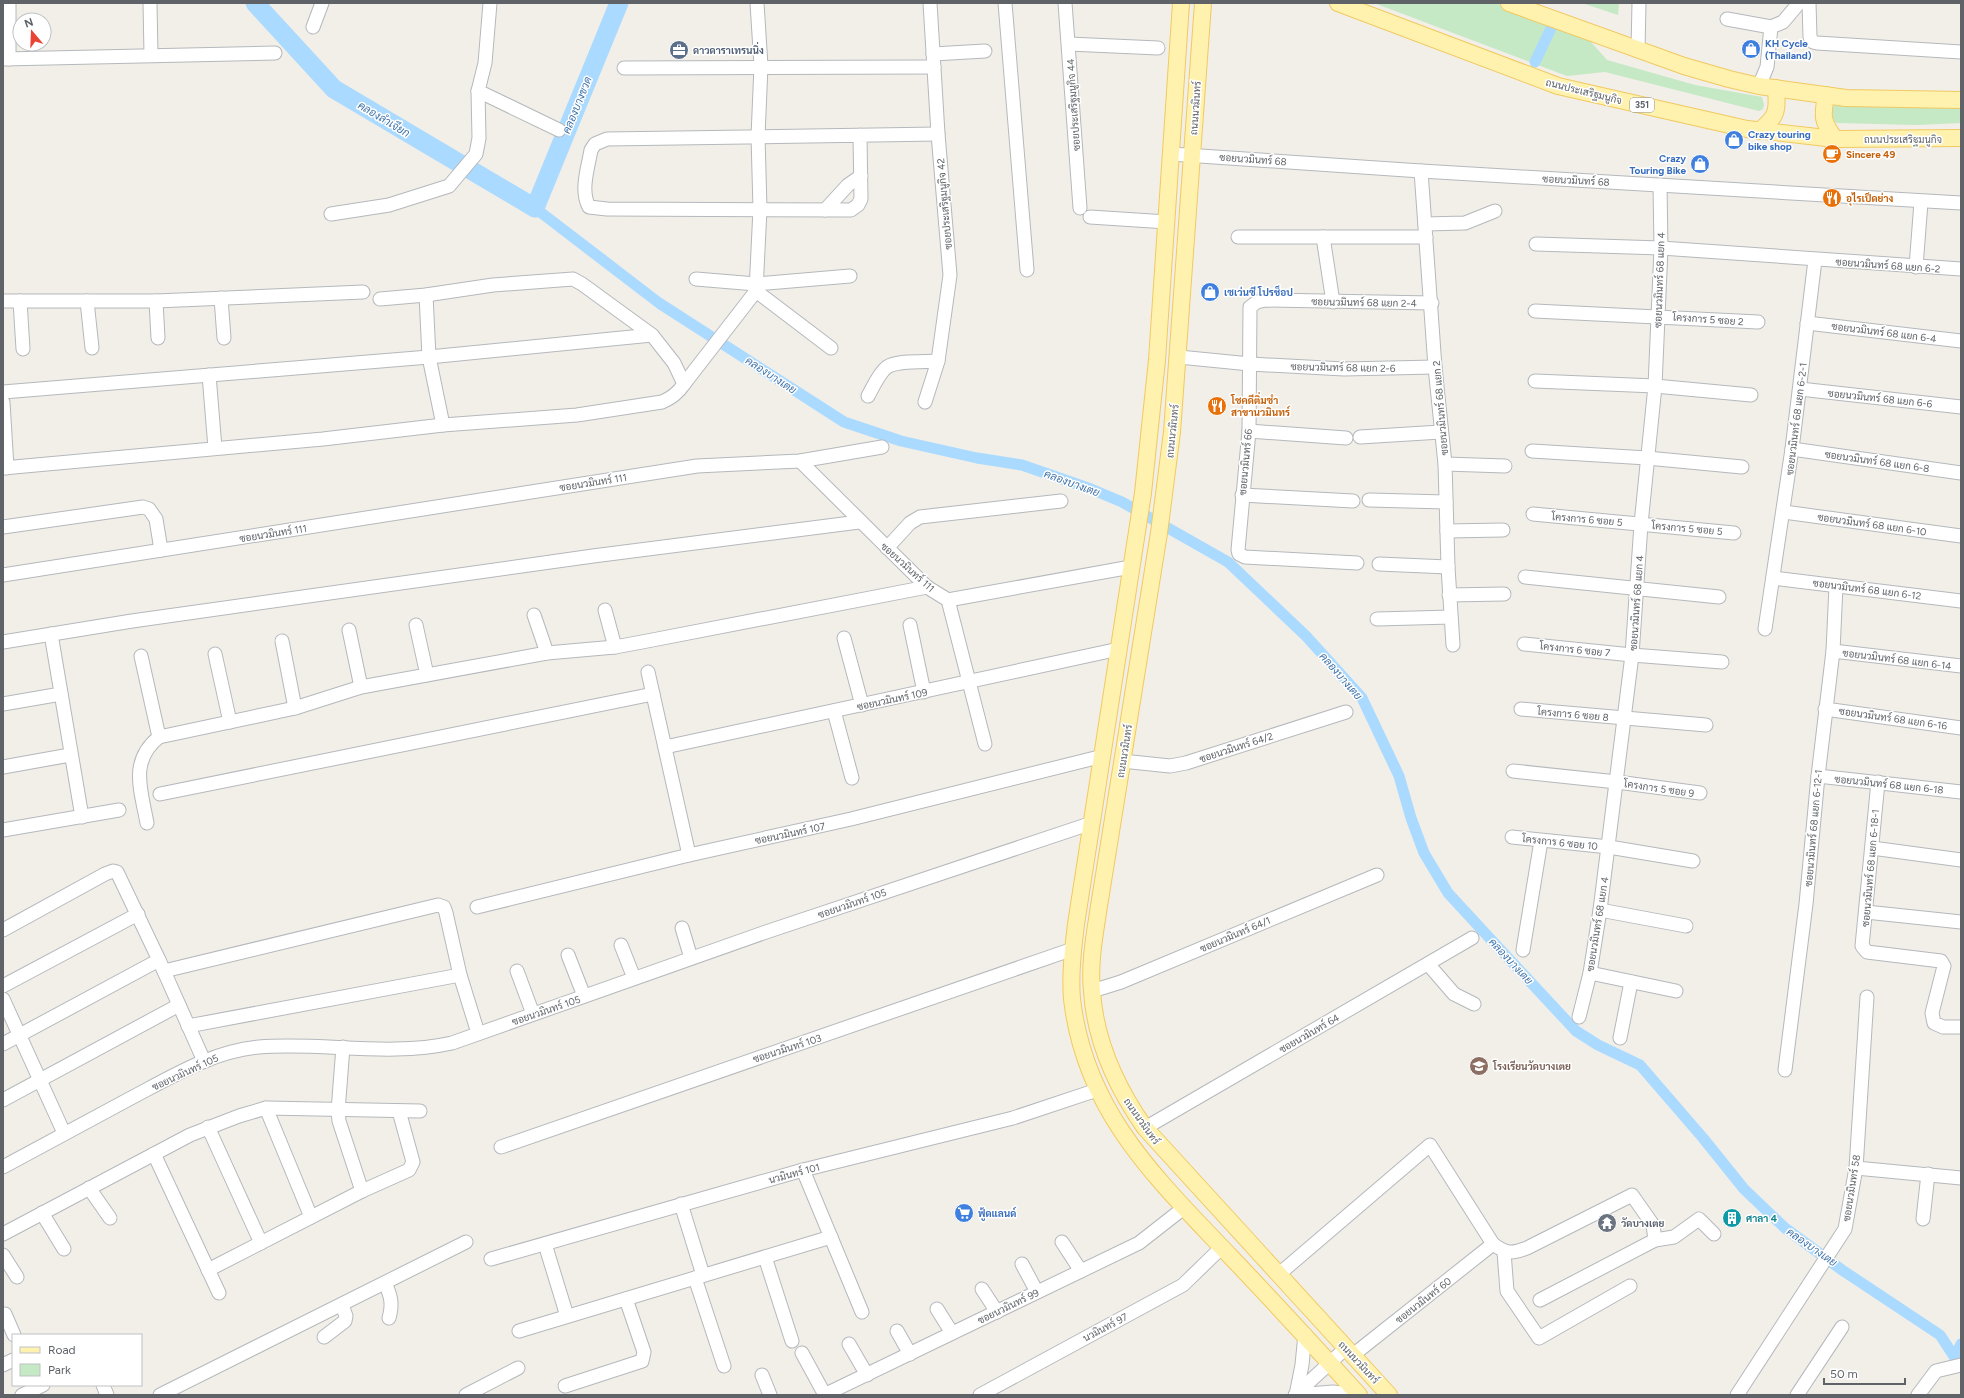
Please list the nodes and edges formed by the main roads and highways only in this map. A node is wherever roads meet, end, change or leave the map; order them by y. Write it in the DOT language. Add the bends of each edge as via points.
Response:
graph roads {
  1 [pos="1181,3"];
  2 [pos="1203,3"];
  3 [pos="1338,3"];
  4 [pos="1509,3"];
  5 [pos="1776,88"];
  6 [pos="1826,95"];
  7 [pos="1961,100"];
  8 [pos="1759,131"];
  9 [pos="1961,138"];
  10 [pos="1835,139"];
  11 [pos="1358,1395"];
  12 [pos="1389,1395"];
  1 -- 11 [label="main road, ถนนนวมินทร์" via="1158,360 1143,493 1073,949 1072,998 1084,1056 1097,1090 1127,1141"];
  2 -- 12 [label="main road, ถนนนวมินทร์" via="1179,357 1164,501 1095,938 1092,991 1097,1021 1110,1064 1119,1087 1145,1128"];
  3 -- 8 [label="main road, ถนนประเสริฐมนูกิจ / 351" via="1558,86"];
  4 -- 5 [label="main road" via="1684,66 1759,86"];
  5 -- 6 [label="main road"];
  5 -- 8 [label="main road" via="1776,115"];
  6 -- 7 [label="main road"];
  6 -- 10 [label="main road" via="1822,114 1825,125"];
  8 -- 10 [label="main road, ถนนประเสริฐมนูกิจ / 351"];
  9 -- 10 [label="main road, ถนนประเสริฐมนูกิจ / 351"];
}
